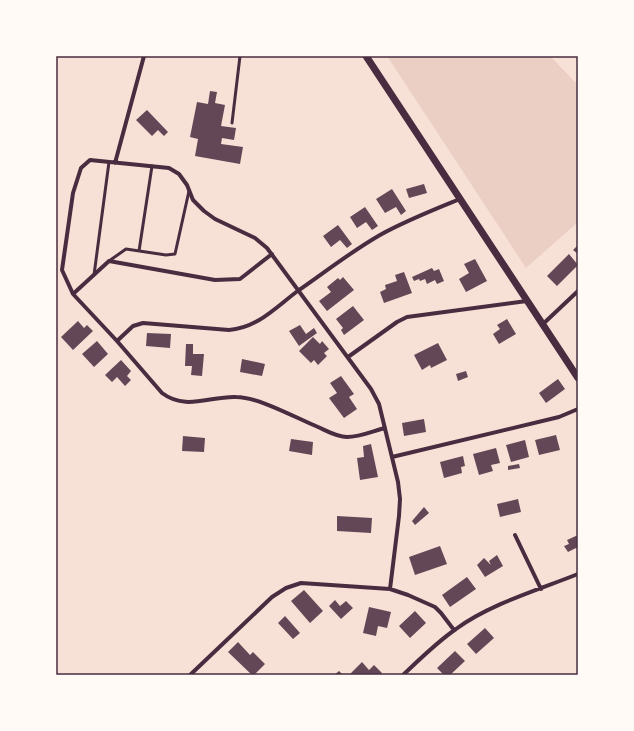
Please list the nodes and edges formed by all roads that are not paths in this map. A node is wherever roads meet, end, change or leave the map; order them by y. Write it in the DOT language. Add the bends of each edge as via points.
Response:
graph roads {
  1 [pos="144,56"];
  2 [pos="240,56"];
  3 [pos="366,56"];
  4 [pos="232,123"];
  5 [pos="109,162"];
  6 [pos="116,163"];
  7 [pos="152,166"];
  8 [pos="189,191"];
  9 [pos="460,199"];
  10 [pos="139,251"];
  11 [pos="272,254"];
  12 [pos="109,261"];
  13 [pos="94,275"];
  14 [pos="299,291"];
  15 [pos="578,291"];
  16 [pos="73,294"];
  17 [pos="527,301"];
  18 [pos="543,324"];
  19 [pos="117,341"];
  20 [pos="348,357"];
  21 [pos="578,378"];
  22 [pos="578,409"];
  23 [pos="386,428"];
  24 [pos="392,457"];
  25 [pos="515,535"];
  26 [pos="578,574"];
  27 [pos="390,589"];
  28 [pos="541,589"];
  29 [pos="454,630"];
  30 [pos="190,675"];
  31 [pos="403,675"];
  1 -- 6 [label="street"];
  2 -- 4 [label="lane"];
  3 -- 9 [label="street"];
  5 -- 6 [label="street"];
  5 -- 13 [label="lane"];
  5 -- 16 [label="street" via="90,160 85,164 81,168 73,193 62,270"];
  6 -- 7 [label="street"];
  7 -- 8 [label="street" via="169,168 180,174"];
  7 -- 10 [label="lane"];
  8 -- 10 [label="lane" via="175,254"];
  8 -- 11 [label="street" via="193,200 204,211 255,238"];
  9 -- 14 [label="street" via="379,236"];
  9 -- 17 [label="street"];
  10 -- 12 [label="lane" via="126,249"];
  11 -- 12 [label="street" via="240,279 215,280"];
  11 -- 14 [label="street"];
  12 -- 13 [label="street"];
  13 -- 16 [label="street"];
  14 -- 19 [label="street" via="257,322 241,329 223,330 143,322 133,326"];
  14 -- 20 [label="street"];
  15 -- 18 [label="street"];
  16 -- 19 [label="street"];
  17 -- 18 [label="street"];
  17 -- 20 [label="street" via="407,317"];
  18 -- 21 [label="street"];
  19 -- 23 [label="street" via="162,393 178,401 235,397 250,399 344,437"];
  20 -- 23 [label="street" via="375,397"];
  22 -- 24 [label="street" via="559,417"];
  23 -- 24 [label="street"];
  24 -- 27 [label="street" via="400,505"];
  25 -- 28 [label="street"];
  26 -- 28 [label="street"];
  27 -- 29 [label="street" via="431,605"];
  27 -- 30 [label="street" via="301,584 286,588 272,597"];
  28 -- 29 [label="street" via="493,608"];
  29 -- 31 [label="street"];
}
